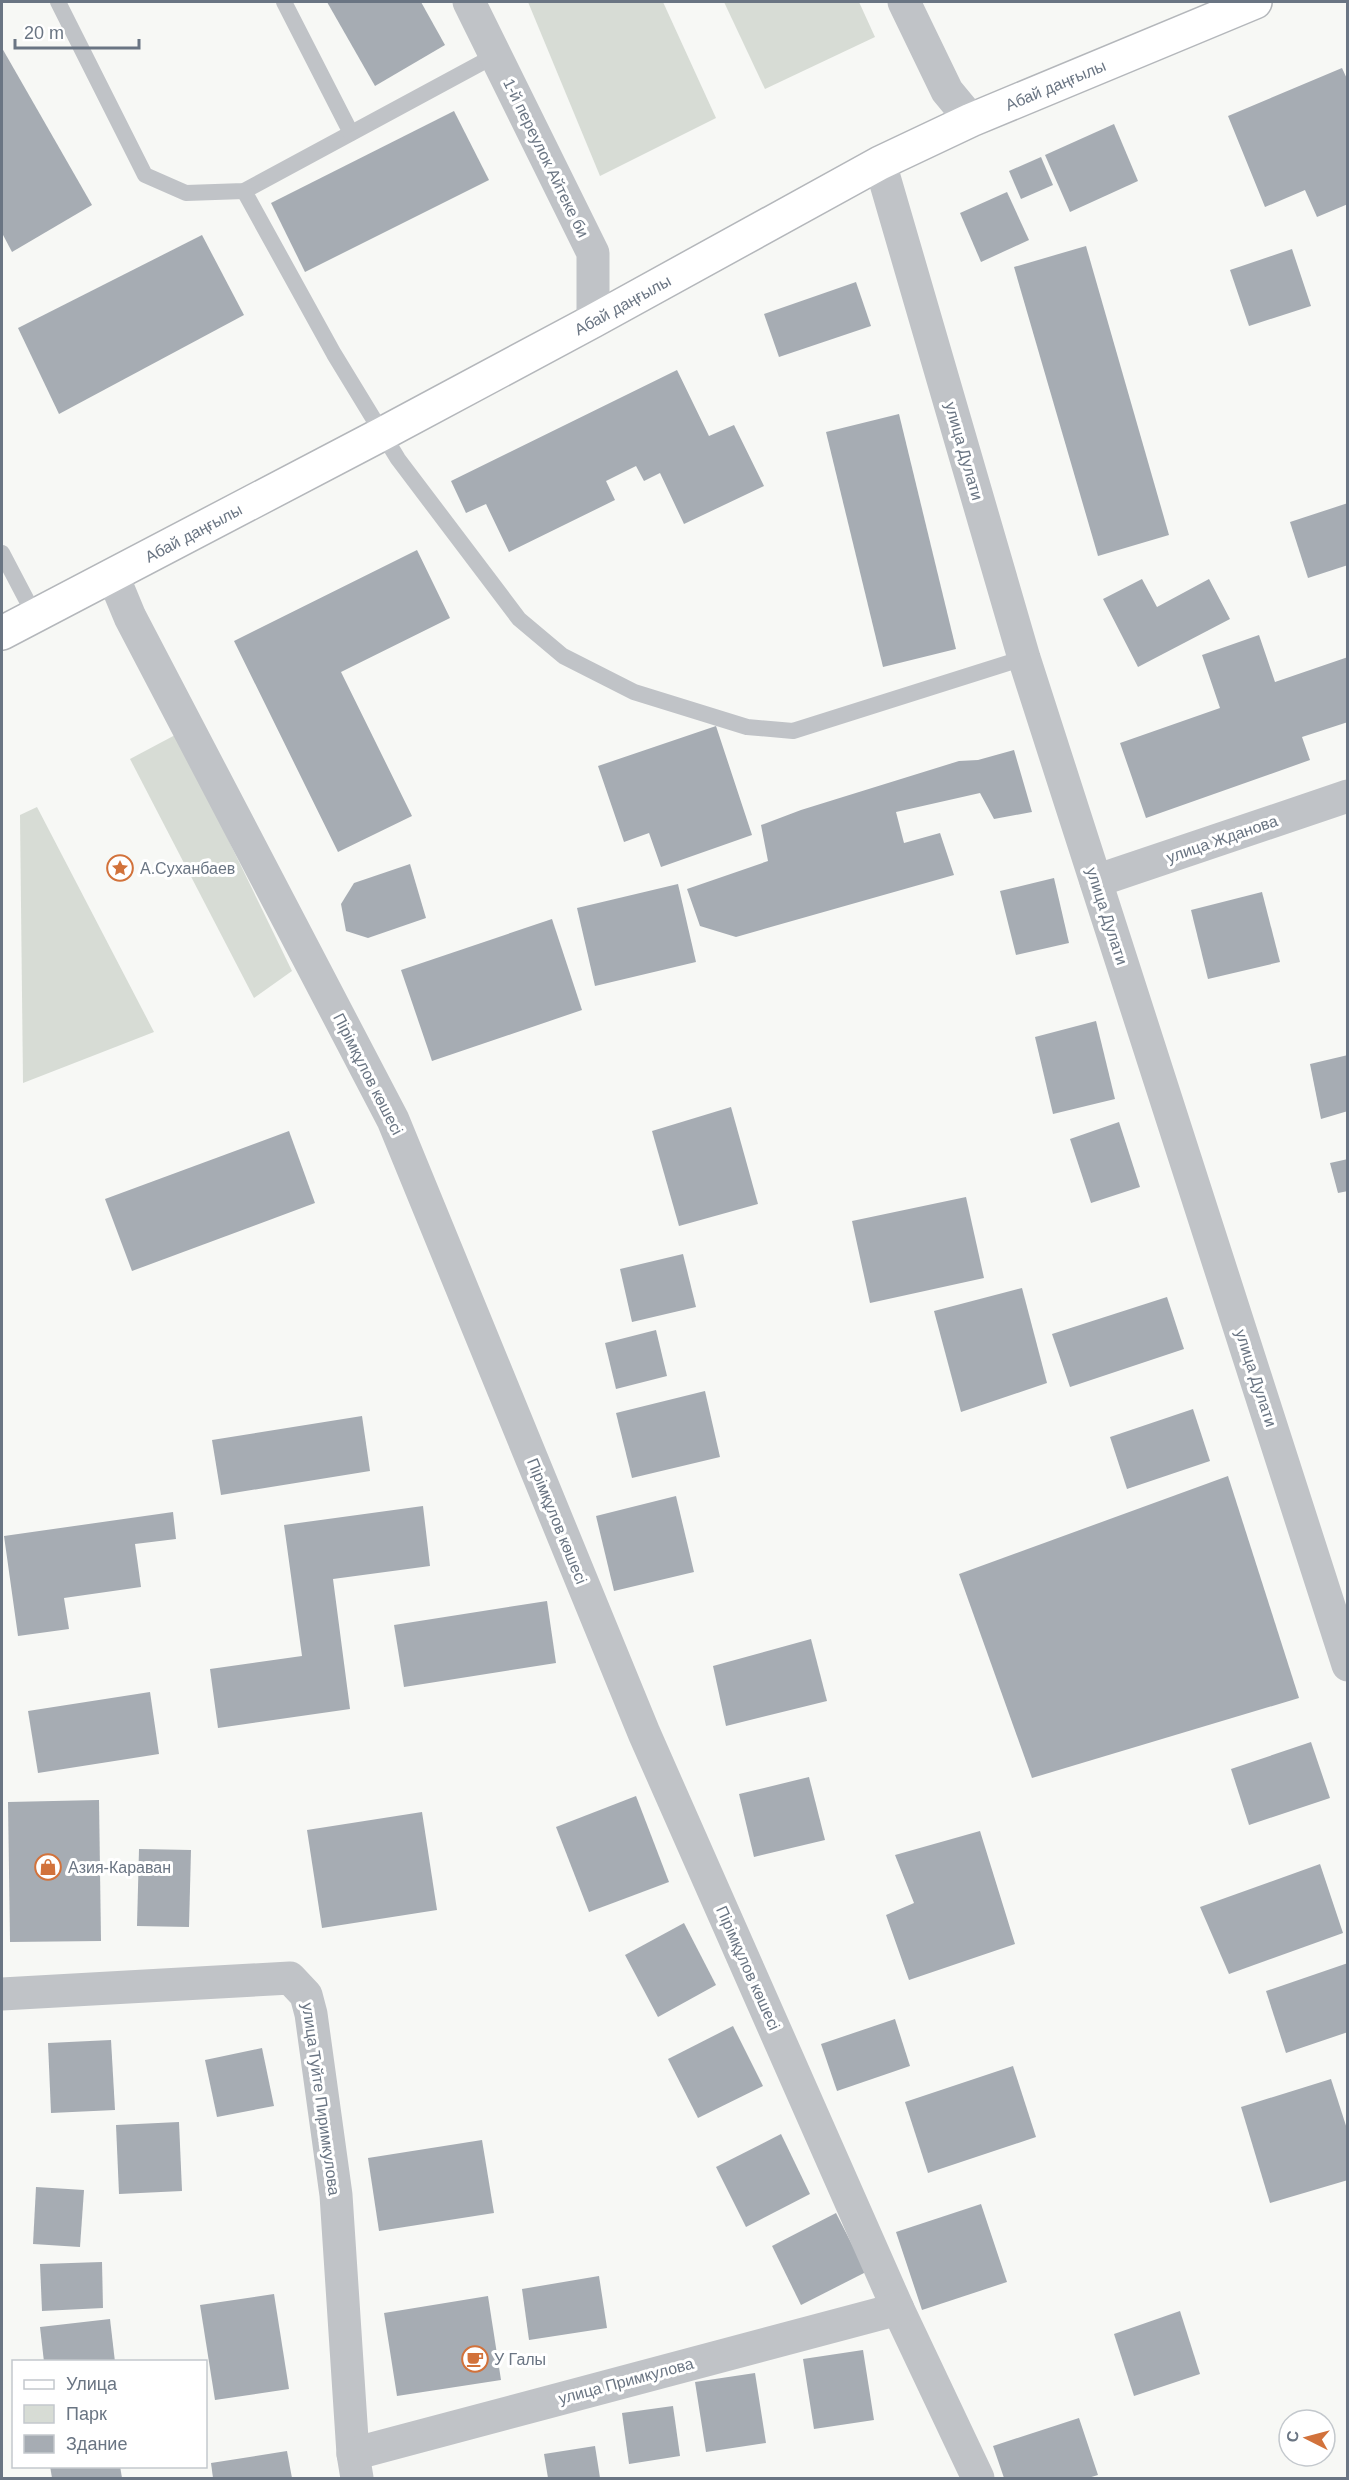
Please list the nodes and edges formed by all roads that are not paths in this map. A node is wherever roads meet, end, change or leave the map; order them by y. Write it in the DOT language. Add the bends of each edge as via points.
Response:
graph roads {
  1 [pos="58,2"];
  2 [pos="284,2"];
  3 [pos="469,2"];
  4 [pos="904,2"];
  5 [pos="1255,2"];
  6 [pos="496,55"];
  7 [pos="971,120"];
  8 [pos="351,134"];
  9 [pos="880,163"];
  10 [pos="244,191"];
  11 [pos="593,321"];
  12 [pos="382,434"];
  13 [pos="2,553"];
  14 [pos="113,576"];
  15 [pos="35,616"];
  16 [pos="2,633"];
  17 [pos="1024,658"];
  18 [pos="1347,796"];
  19 [pos="1096,881"];
  20 [pos="1347,1665"];
  21 [pos="2,1994"];
  22 [pos="898,2309"];
  23 [pos="355,2466"];
  24 [pos="978,2478"];
  1 -- 10 [label="lane" via="145,175 186,193"];
  2 -- 8 [label="lane"];
  3 -- 6 [label="street, 1-й переулок Айтеке би"];
  4 -- 7 [label="street" via="947,91"];
  5 -- 7 [label="main road, Абай даңғылы"];
  6 -- 8 [label="lane"];
  6 -- 11 [label="street, 1-й переулок Айтеке би" via="593,253"];
  7 -- 9 [label="main road, Абай даңғылы"];
  8 -- 10 [label="lane"];
  9 -- 11 [label="main road, Абай даңғылы"];
  9 -- 17 [label="street, улица Дулати"];
  10 -- 12 [label="lane"];
  11 -- 12 [label="main road, Абай даңғылы"];
  12 -- 14 [label="main road, Абай даңғылы"];
  12 -- 17 [label="lane" via="519,619 563,656 634,692 747,727 794,731"];
  13 -- 15 [label="lane"];
  14 -- 15 [label="main road, Абай даңғылы"];
  14 -- 22 [label="street, Пірімқұлов көшесі" via="393,1120 644,1732"];
  15 -- 16 [label="main road, Абай даңғылы"];
  17 -- 19 [label="street, улица Дулати"];
  18 -- 19 [label="street, улица Жданова"];
  19 -- 20 [label="street, улица Дулати"];
  21 -- 23 [label="street, улица Туйте Пиримкулова" via="290,1978 306,1995 336,2195"];
  22 -- 23 [label="street, улица Примкулова"];
  22 -- 24 [label="street, Пірімқұлов көшесі"];
}
